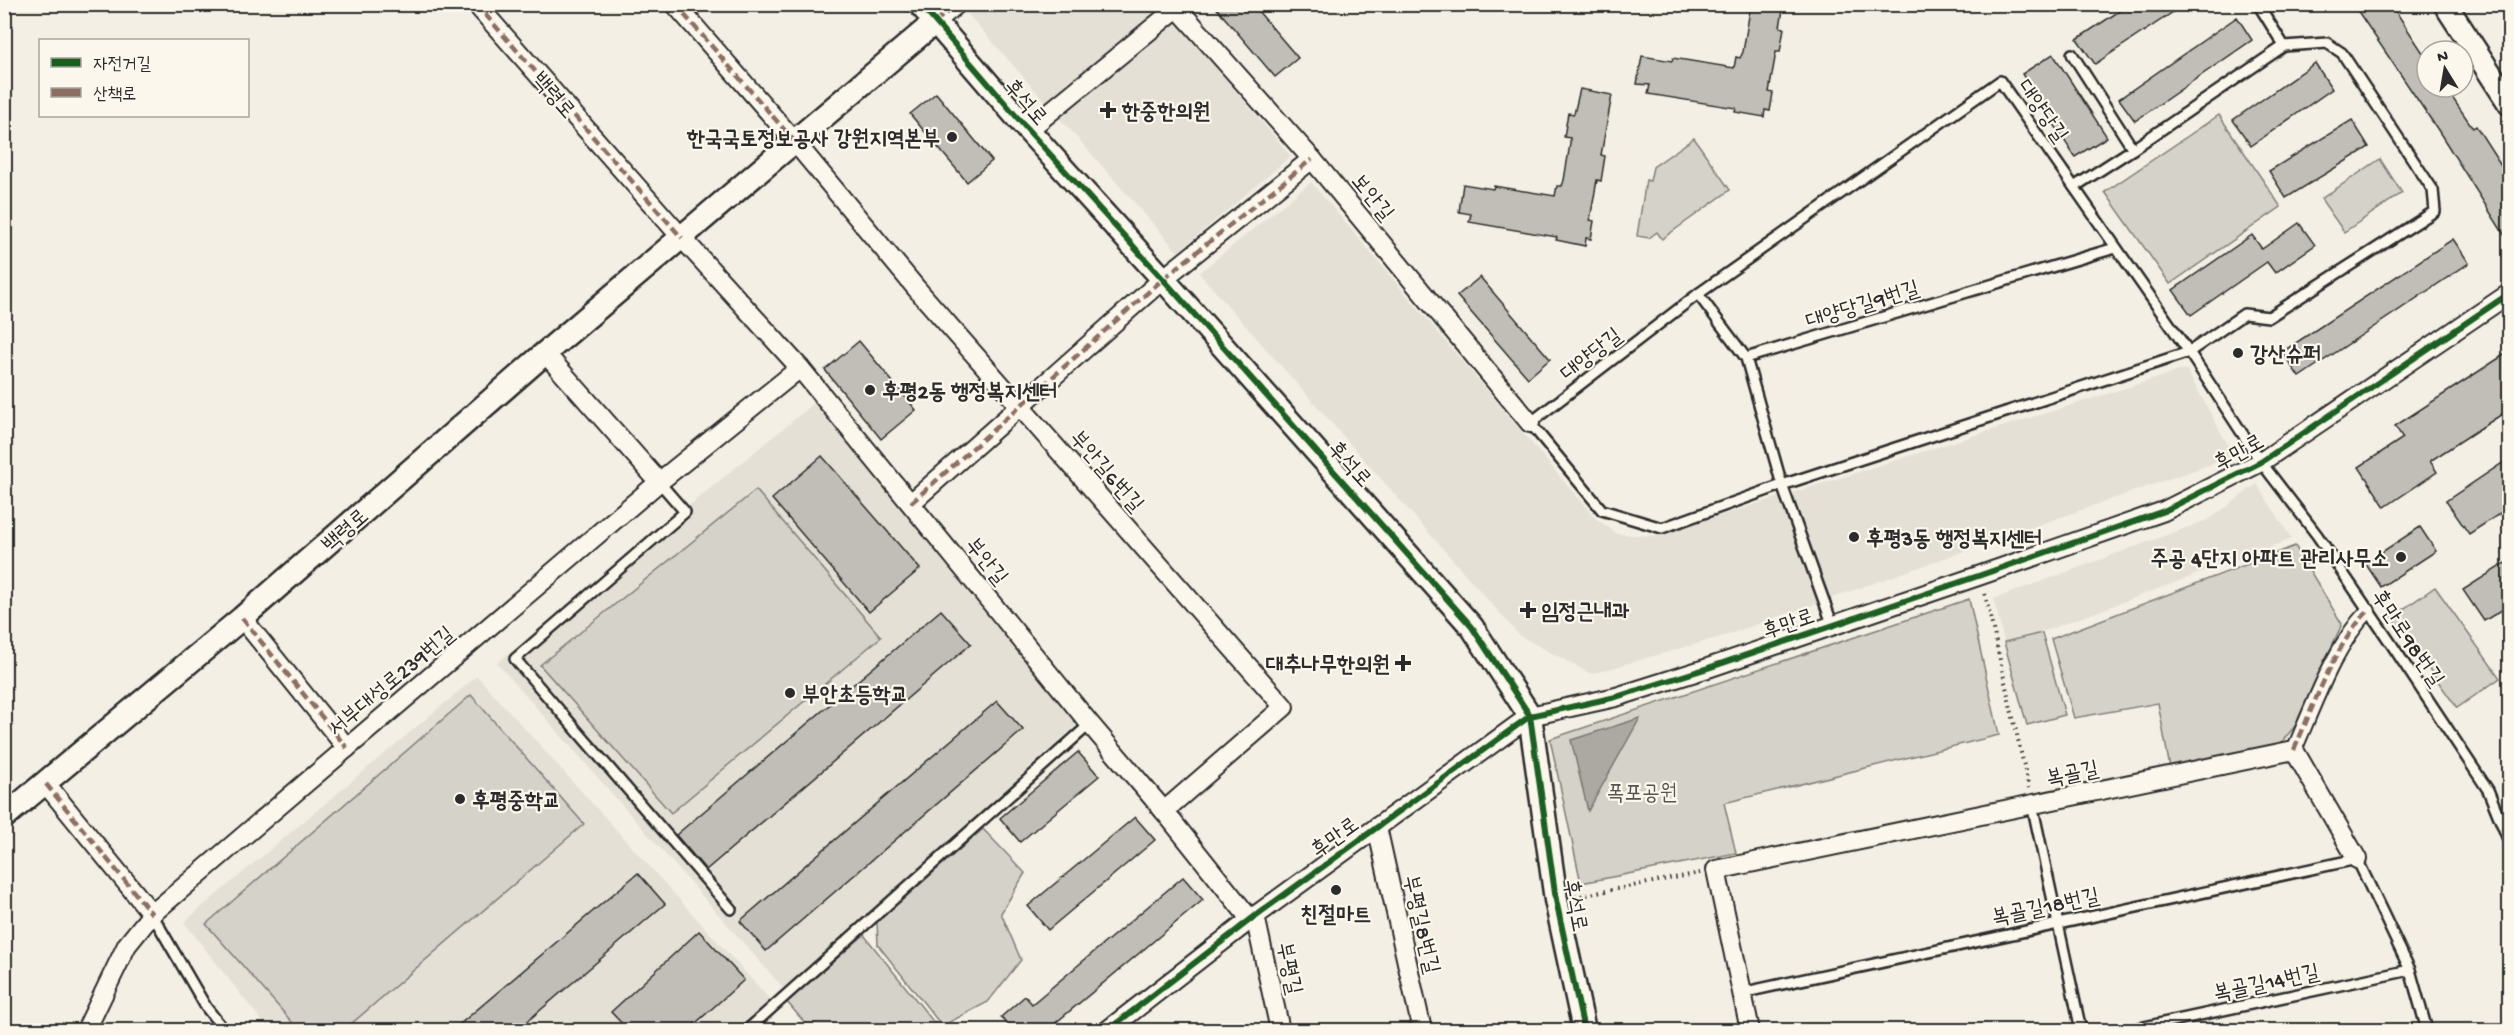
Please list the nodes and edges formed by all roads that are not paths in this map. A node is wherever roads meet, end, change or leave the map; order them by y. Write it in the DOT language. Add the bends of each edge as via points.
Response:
graph roads {
  1 [pos="476,4"];
  2 [pos="675,4"];
  3 [pos="920,4"];
  4 [pos="957,4"];
  5 [pos="2258,4"];
  6 [pos="2445,4"];
  7 [pos="1176,6"];
  8 [pos="935,22"];
  9 [pos="2284,46"];
  10 [pos="2072,54"];
  11 [pos="2510,104"];
  12 [pos="1028,130"];
  13 [pos="795,142"];
  14 [pos="2133,148"];
  15 [pos="1312,159"];
  16 [pos="2074,187"];
  17 [pos="682,238"];
  18 [pos="2115,248"];
  19 [pos="1163,279"];
  20 [pos="2510,293"];
  21 [pos="1698,294"];
  22 [pos="2188,352"];
  23 [pos="545,353"];
  24 [pos="1746,358"];
  25 [pos="800,368"];
  26 [pos="1021,407"];
  27 [pos="1530,423"];
  28 [pos="2260,462"];
  29 [pos="659,482"];
  30 [pos="1782,485"];
  31 [pos="911,503"];
  32 [pos="2368,611"];
  33 [pos="242,618"];
  34 [pos="1833,626"];
  35 [pos="1530,716"];
  36 [pos="1090,724"];
  37 [pos="347,748"];
  38 [pos="2295,750"];
  39 [pos="46,784"];
  40 [pos="2032,804"];
  41 [pos="1164,811"];
  42 [pos="4,817"];
  43 [pos="1377,827"];
  44 [pos="2510,844"];
  45 [pos="2357,859"];
  46 [pos="731,909"];
  47 [pos="152,914"];
  48 [pos="1252,917"];
  49 [pos="2057,922"];
  50 [pos="2410,970"];
  51 [pos="1741,993"];
  52 [pos="86,1030"];
  53 [pos="224,1030"];
  54 [pos="747,1030"];
  55 [pos="1108,1030"];
  56 [pos="1280,1030"];
  57 [pos="1422,1030"];
  58 [pos="1584,1030"];
  59 [pos="1750,1030"];
  60 [pos="2081,1030"];
  61 [pos="2130,1030"];
  62 [pos="2427,1030"];
  1 -- 17 [label="street, 백령로"];
  2 -- 13 [label="street"];
  3 -- 8 [label="street, 후석로"];
  4 -- 8 [label="street"];
  5 -- 9 [label="lane"];
  6 -- 11 [label="street"];
  7 -- 12 [label="street"];
  7 -- 15 [label="street, 보안길"];
  8 -- 12 [label="street, 후석로"];
  8 -- 13 [label="street, 백령로"];
  9 -- 14 [label="lane"];
  9 -- 22 [label="lane" via="2327,43 2343,53 2433,190 2435,211 2269,317 2244,314"];
  10 -- 14 [label="lane"];
  12 -- 19 [label="street, 후석로"];
  13 -- 17 [label="street, 백령로"];
  13 -- 26 [label="street, 부안길6번길"];
  14 -- 16 [label="lane"];
  15 -- 19 [label="street"];
  15 -- 27 [label="street, 보안길"];
  16 -- 18 [label="lane, 대양당길"];
  16 -- 21 [label="lane, 대양당길" via="2000,81"];
  17 -- 23 [label="street, 백령로"];
  17 -- 25 [label="street, 부안길"];
  18 -- 22 [label="lane, 대양당길"];
  18 -- 24 [label="lane, 대양당길9번길"];
  19 -- 26 [label="street"];
  19 -- 35 [label="street, 후석로" via="1472,627"];
  20 -- 28 [label="street, 후만로"];
  21 -- 24 [label="lane"];
  21 -- 27 [label="lane, 대양당길"];
  22 -- 28 [label="lane, 대양당길"];
  22 -- 30 [label="lane"];
  23 -- 29 [label="street"];
  23 -- 33 [label="street, 백령로"];
  24 -- 30 [label="lane"];
  25 -- 29 [label="street, 서부대성로239번길"];
  25 -- 31 [label="street, 부안길"];
  26 -- 31 [label="street"];
  26 -- 41 [label="street, 부안길6번길" via="1284,707"];
  27 -- 30 [label="lane" via="1602,510 1662,528"];
  28 -- 32 [label="lane, 후만로98번길" via="2317,534"];
  28 -- 34 [label="street, 후만로" via="2164,511"];
  29 -- 37 [label="street, 서부대성로239번길"];
  29 -- 46 [label="lane" via="685,512 514,659"];
  30 -- 34 [label="lane"];
  31 -- 36 [label="street, 부안길"];
  32 -- 38 [label="street" via="2354,625"];
  32 -- 44 [label="lane, 후만로98번길" via="2488,790"];
  33 -- 37 [label="street"];
  33 -- 39 [label="street, 백령로"];
  34 -- 35 [label="street, 후만로" via="1616,697"];
  35 -- 43 [label="street, 후만로"];
  35 -- 58 [label="street, 후석로" via="1556,900"];
  36 -- 41 [label="street, 부안길"];
  36 -- 54 [label="lane"];
  37 -- 47 [label="street, 서부대성로239번길"];
  38 -- 40 [label="street, 복골길"];
  38 -- 45 [label="street"];
  39 -- 42 [label="street, 백령로"];
  39 -- 47 [label="street"];
  40 -- 49 [label="lane"];
  40 -- 51 [label="street, 복골길" via="1716,870"];
  41 -- 48 [label="street, 부안길"];
  43 -- 48 [label="street, 후만로"];
  43 -- 57 [label="street, 부평길8번길"];
  45 -- 49 [label="lane, 복골길18번길"];
  45 -- 50 [label="lane"];
  47 -- 52 [label="street, 서부대성로239번길" via="127,945"];
  47 -- 53 [label="lane" via="206,1007"];
  48 -- 55 [label="street, 후만로"];
  48 -- 56 [label="street, 부평길"];
  49 -- 51 [label="lane, 복골길18번길"];
  49 -- 60 [label="lane"];
  50 -- 61 [label="lane, 복골길14번길"];
  50 -- 62 [label="lane"];
  51 -- 59 [label="street"];
}
